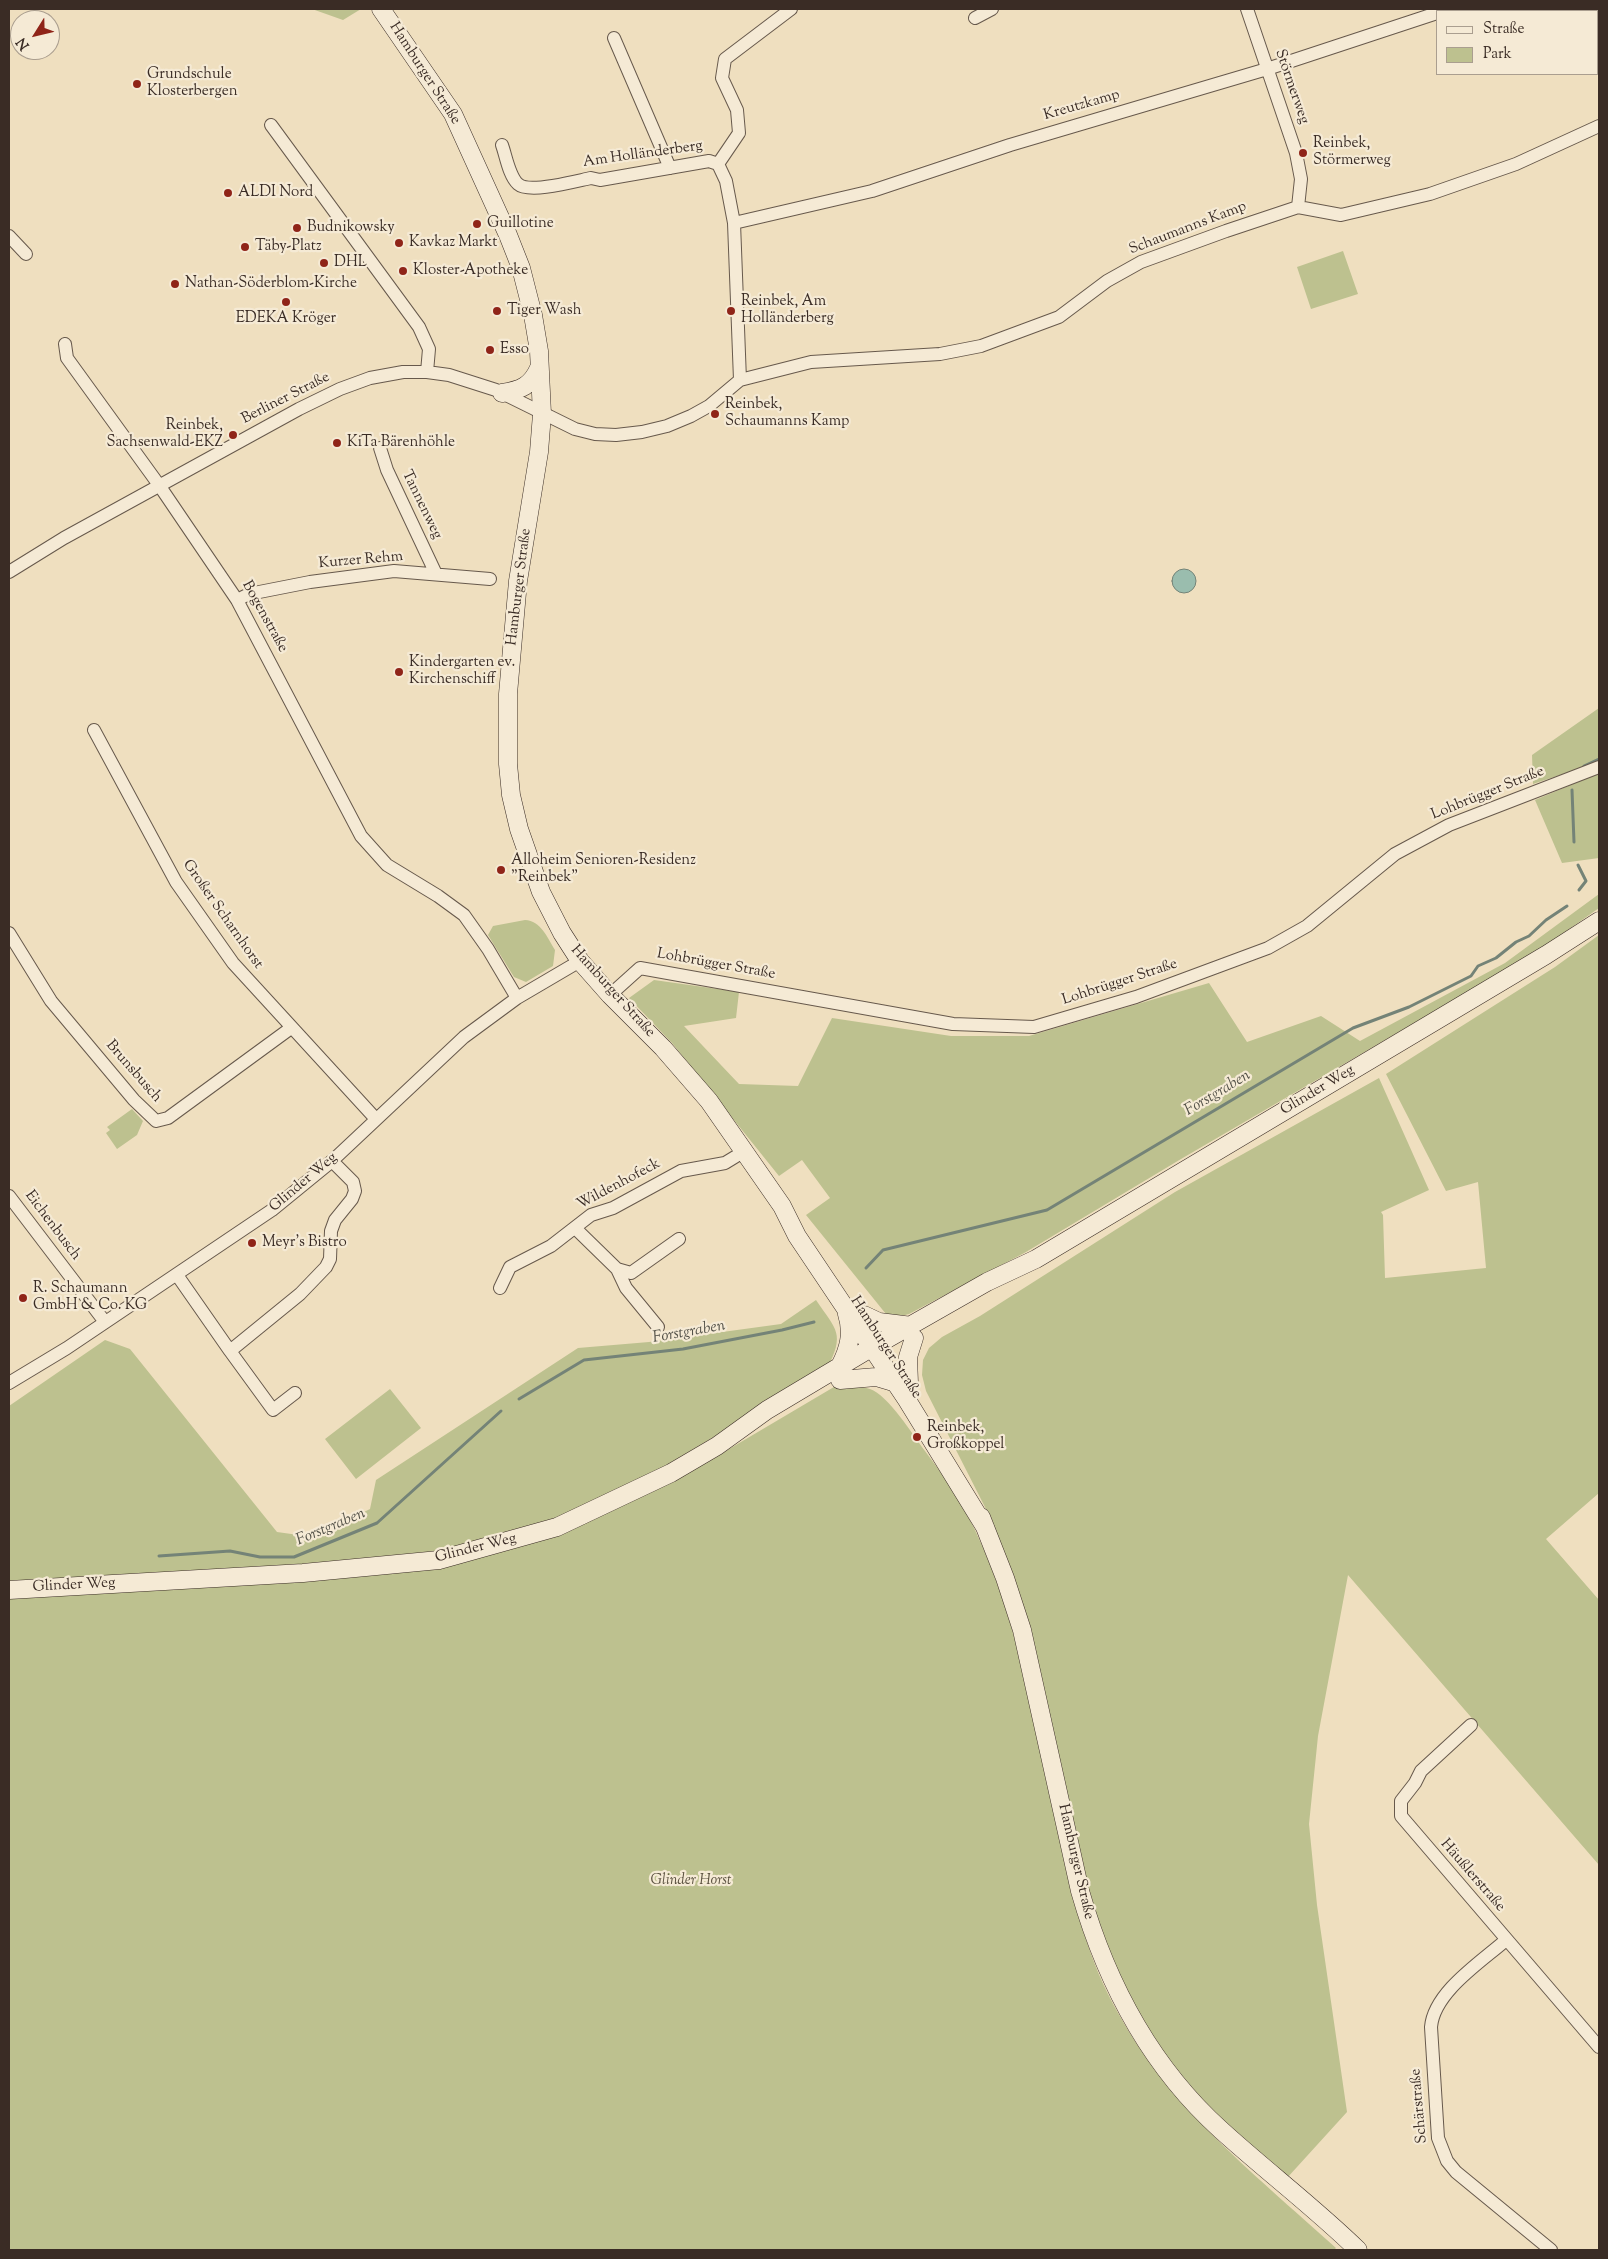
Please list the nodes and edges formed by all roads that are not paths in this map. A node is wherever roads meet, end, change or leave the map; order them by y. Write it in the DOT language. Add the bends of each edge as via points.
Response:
graph roads {
  1 [pos="381,9"];
  2 [pos="791,9"];
  3 [pos="992,9"];
  4 [pos="1247,9"];
  5 [pos="1436,13"];
  6 [pos="975,18"];
  7 [pos="614,38"];
  8 [pos="1267,68"];
  9 [pos="271,125"];
  10 [pos="1599,126"];
  11 [pos="502,144"];
  12 [pos="718,164"];
  13 [pos="670,168"];
  14 [pos="1298,208"];
  15 [pos="734,223"];
  16 [pos="9,236"];
  17 [pos="26,254"];
  18 [pos="65,344"];
  19 [pos="540,368"];
  20 [pos="427,372"];
  21 [pos="740,380"];
  22 [pos="502,393"];
  23 [pos="542,414"];
  24 [pos="380,448"];
  25 [pos="159,486"];
  26 [pos="9,572"];
  27 [pos="436,574"];
  28 [pos="490,579"];
  29 [pos="237,600"];
  30 [pos="94,730"];
  31 [pos="1599,766"];
  32 [pos="1599,920"];
  33 [pos="9,933"];
  34 [pos="580,961"];
  35 [pos="610,994"];
  36 [pos="517,998"];
  37 [pos="291,1028"];
  38 [pos="375,1118"];
  39 [pos="743,1152"];
  40 [pos="332,1161"];
  41 [pos="9,1196"];
  42 [pos="782,1206"];
  43 [pos="575,1228"];
  44 [pos="679,1239"];
  45 [pos="616,1269"];
  46 [pos="177,1274"];
  47 [pos="500,1288"];
  48 [pos="844,1305"];
  49 [pos="864,1315"];
  50 [pos="105,1322"];
  51 [pos="658,1328"];
  52 [pos="913,1332"];
  53 [pos="880,1350"];
  54 [pos="230,1351"];
  55 [pos="840,1373"];
  56 [pos="9,1383"];
  57 [pos="902,1383"];
  58 [pos="295,1393"];
  59 [pos="9,1590"];
  60 [pos="1471,1725"];
  61 [pos="1506,1940"];
  62 [pos="1599,2047"];
  63 [pos="1358,2250"];
  64 [pos="1551,2250"];
  1 -- 19 [label="main road, Hamburger Straße" via="453,114 492,196 527,289"];
  2 -- 12 [label="street" via="725,59 722,78 737,110 739,133"];
  3 -- 6 [label="street"];
  4 -- 8 [label="street, Störmerweg"];
  5 -- 8 [label="street, Kreutzkamp"];
  7 -- 13 [label="street"];
  8 -- 14 [label="street, Störmerweg" via="1296,154 1301,180"];
  8 -- 15 [label="street, Kreutzkamp" via="1010,145 870,191"];
  9 -- 20 [label="street" via="419,327 429,348"];
  10 -- 14 [label="street, Schaumanns Kamp" via="1516,164 1430,194 1341,214"];
  11 -- 13 [label="street, Am Holländerberg" via="513,178 519,185 530,189"];
  12 -- 13 [label="street, Am Holländerberg" via="709,161"];
  12 -- 15 [label="street, Am Holländerberg" via="726,181"];
  14 -- 21 [label="street, Schaumanns Kamp" via="1141,262 1107,281 1059,317 981,346 940,354 811,362"];
  15 -- 21 [label="street, Am Holländerberg"];
  16 -- 17 [label="street"];
  18 -- 25 [label="street, Bogenstraße" via="67,358"];
  19 -- 22 [label="main road" via="525,387"];
  19 -- 23 [label="main road, Hamburger Straße"];
  20 -- 22 [label="street, Berliner Straße" via="466,379"];
  20 -- 25 [label="street, Berliner Straße" via="384,374 340,389"];
  21 -- 23 [label="street, Schaumanns Kamp" via="692,416 642,432 595,434"];
  22 -- 23 [label="street, Berliner Straße"];
  23 -- 34 [label="main road, Hamburger Straße" via="518,581 508,694 508,764 511,795 527,857 546,905"];
  24 -- 27 [label="street, Tannenweg" via="387,470"];
  25 -- 26 [label="street, Berliner Straße"];
  25 -- 29 [label="street, Bogenstraße"];
  27 -- 28 [label="street, Kurzer Rehm"];
  27 -- 29 [label="street, Kurzer Rehm" via="394,571 310,582 249,594"];
  29 -- 36 [label="street, Bogenstraße" via="361,836 387,865 456,908 470,922"];
  30 -- 37 [label="street, Großer Scharnhorst" via="176,882 233,963"];
  31 -- 35 [label="street, Lohbrügger Straße" via="1448,825 1395,854 1307,926 1268,948 1136,997 1034,1027 953,1024 640,968"];
  32 -- 52 [label="main road, Glinder Weg" via="1538,960 1036,1259 994,1291"];
  33 -- 37 [label="street, Brunsbusch" via="51,1001 134,1100 156,1121 168,1118"];
  34 -- 35 [label="main road, Hamburger Straße"];
  34 -- 36 [label="street, Glinder Weg"];
  35 -- 39 [label="main road, Hamburger Straße" via="689,1076"];
  36 -- 38 [label="street, Glinder Weg" via="458,1042"];
  37 -- 38 [label="street, Großer Scharnhorst"];
  38 -- 40 [label="street, Glinder Weg"];
  39 -- 42 [label="main road, Hamburger Straße"];
  39 -- 43 [label="street, Wildenhofeck" via="725,1163 681,1171 613,1208 592,1215"];
  40 -- 46 [label="street, Glinder Weg" via="272,1210"];
  40 -- 54 [label="street" via="353,1182 355,1191 335,1220 326,1267 300,1294"];
  41 -- 50 [label="street, Eichenbusch"];
  42 -- 48 [label="main road, Hamburger Straße" via="797,1236"];
  42 -- 49 [label="main road, Hamburger Straße" via="805,1229"];
  43 -- 45 [label="street"];
  43 -- 47 [label="street, Wildenhofeck" via="551,1246 510,1267"];
  44 -- 45 [label="street" via="631,1273"];
  45 -- 51 [label="street" via="626,1288"];
  46 -- 50 [label="street, Glinder Weg"];
  46 -- 54 [label="street"];
  48 -- 53 [label="main road, Hamburger Straße"];
  48 -- 55 [label="main road" via="851,1336"];
  49 -- 52 [label="main road"];
  49 -- 53 [label="main road, Hamburger Straße"];
  50 -- 56 [label="street, Glinder Weg"];
  52 -- 53 [label="main road, Glinder Weg"];
  52 -- 57 [label="main road"];
  53 -- 55 [label="main road, Glinder Weg"];
  53 -- 57 [label="main road, Hamburger Straße"];
  54 -- 58 [label="street" via="272,1410"];
  55 -- 57 [label="main road"];
  55 -- 59 [label="main road, Glinder Weg" via="773,1418 671,1473 557,1527 439,1560 303,1573"];
  57 -- 63 [label="main road, Hamburger Straße" via="958,1463 1005,1578 1022,1630 1080,1891 1102,1959 1130,2017 1159,2061 1197,2107"];
  60 -- 61 [label="street, Häußlerstraße" via="1421,1771 1401,1801 1400,1809 1406,1824"];
  61 -- 62 [label="street, Häußlerstraße"];
  61 -- 64 [label="street, Schärstraße" via="1447,1992 1433,2014 1437,2133 1440,2148 1456,2172"];
}
